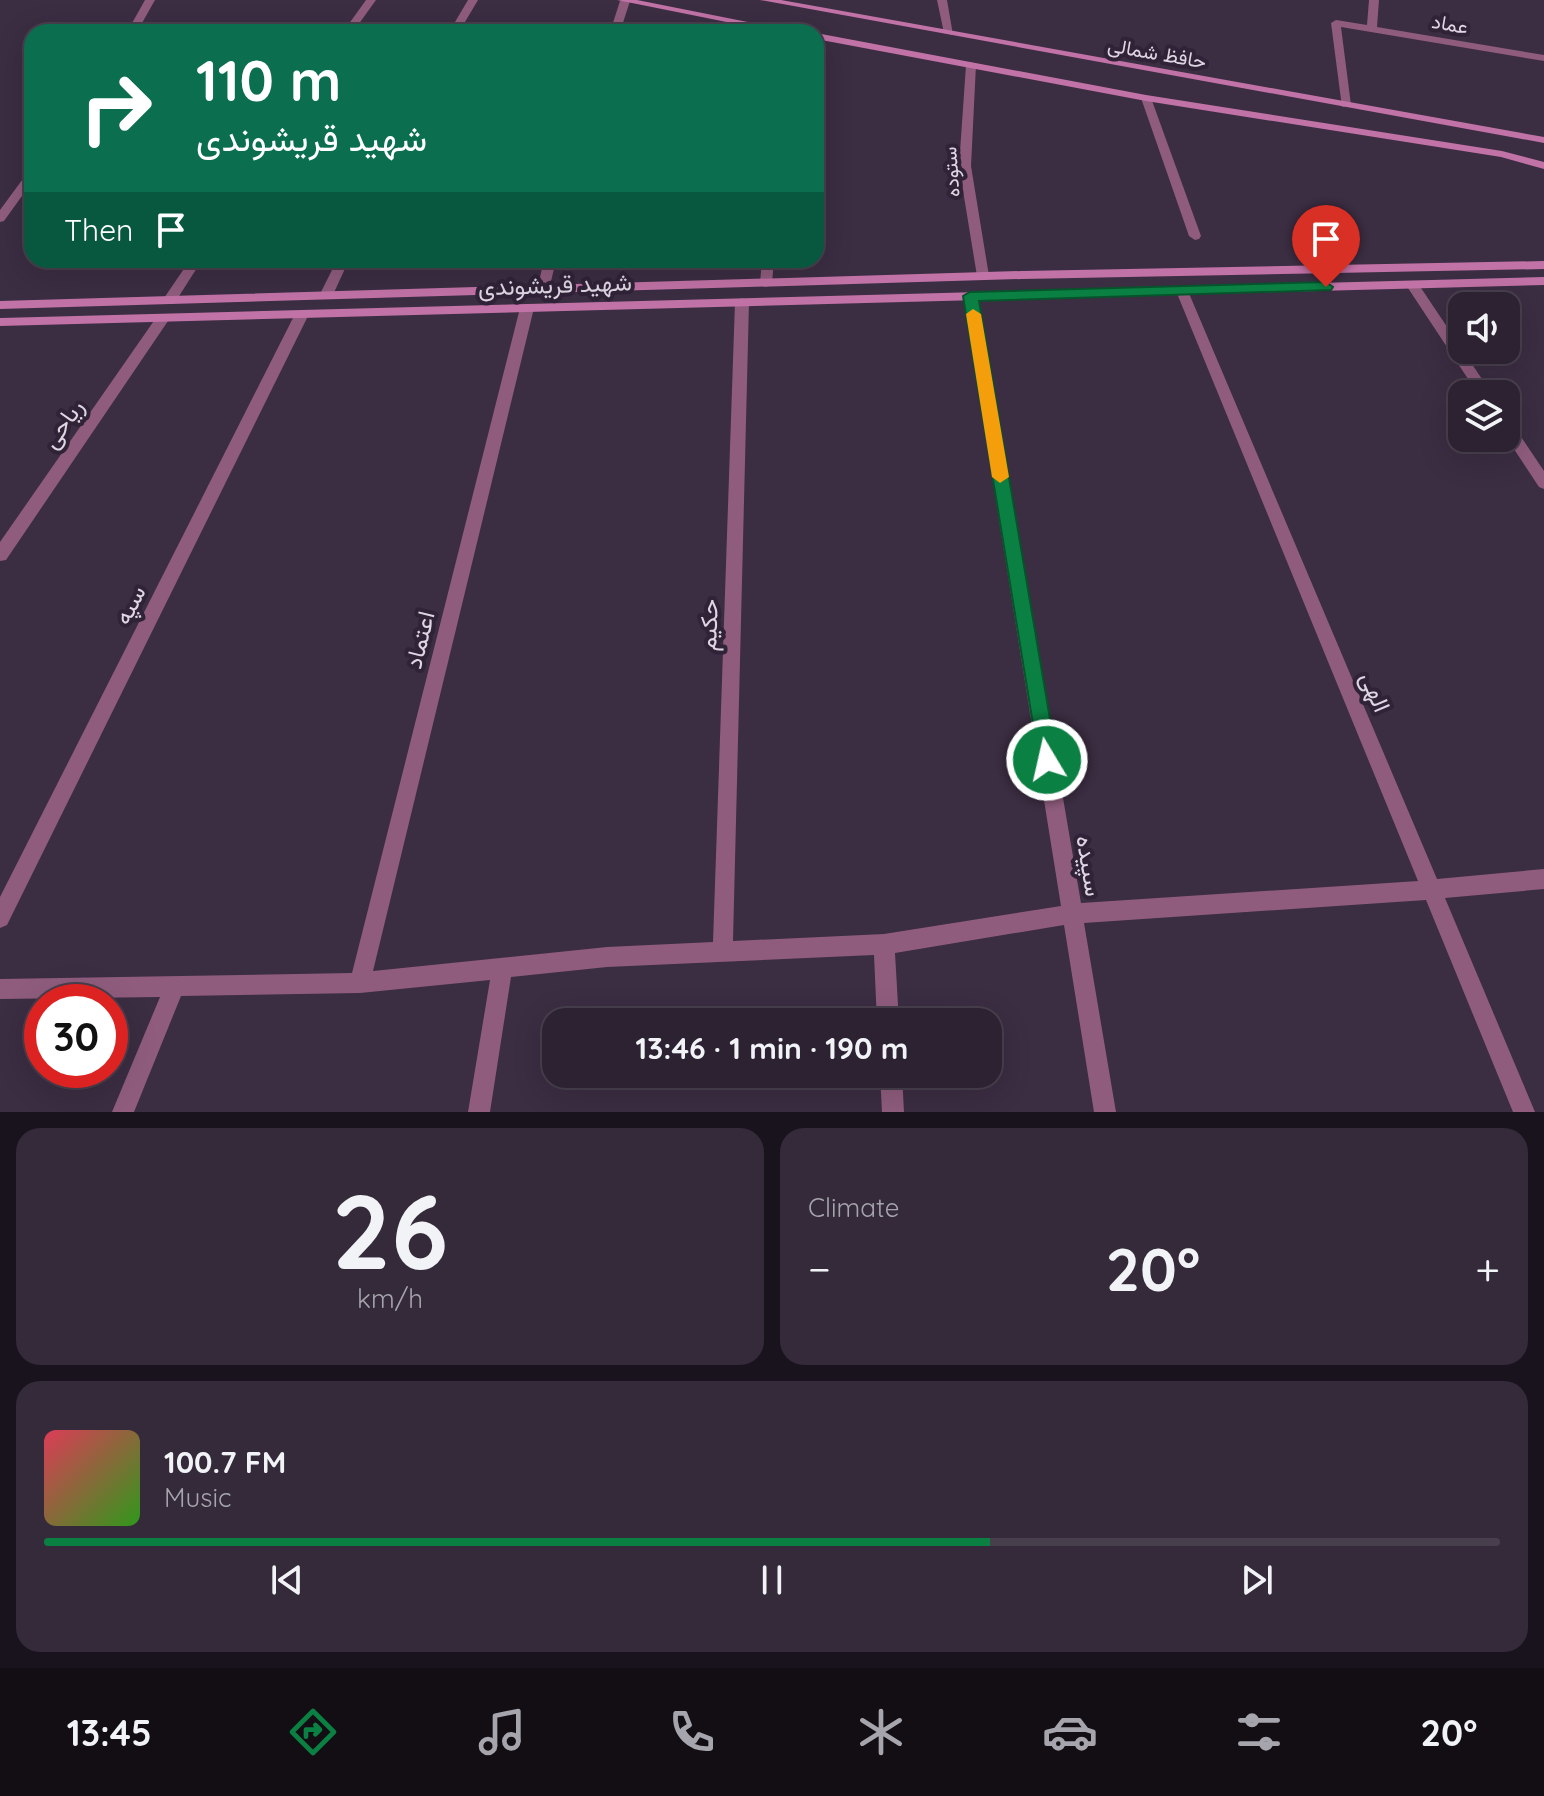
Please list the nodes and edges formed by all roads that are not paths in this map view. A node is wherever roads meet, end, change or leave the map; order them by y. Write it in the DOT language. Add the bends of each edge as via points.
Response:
graph roads {
  1 [pos="150,0"];
  2 [pos="371,0"];
  3 [pos="473,0"];
  4 [pos="624,0"];
  5 [pos="765,0"];
  6 [pos="942,0"];
  7 [pos="1374,0"];
  8 [pos="136,24"];
  9 [pos="354,24"];
  10 [pos="459,24"];
  11 [pos="617,24"];
  12 [pos="751,24"];
  13 [pos="1372,29"];
  14 [pos="949,33"];
  15 [pos="824,37"];
  16 [pos="1544,58"];
  17 [pos="971,65"];
  18 [pos="1146,98"];
  19 [pos="1346,105"];
  20 [pos="1544,140"];
  21 [pos="1544,166"];
  22 [pos="24,185"];
  23 [pos="0,218"];
  24 [pos="1195,236"];
  25 [pos="1544,265"];
  26 [pos="191,268"];
  27 [pos="339,268"];
  28 [pos="548,268"];
  29 [pos="767,268"];
  30 [pos="983,276"];
  31 [pos="1544,281"];
  32 [pos="766,283"];
  33 [pos="1412,285"];
  34 [pos="543,290"];
  35 [pos="1182,291"];
  36 [pos="326,296"];
  37 [pos="970,296"];
  38 [pos="169,301"];
  39 [pos="742,302"];
  40 [pos="0,305"];
  41 [pos="527,308"];
  42 [pos="302,314"];
  43 [pos="163,318"];
  44 [pos="0,322"];
  45 [pos="1476,380"];
  46 [pos="1520,447"];
  47 [pos="1544,483"];
  48 [pos="0,555"];
  49 [pos="1544,879"];
  50 [pos="1430,888"];
  51 [pos="1073,914"];
  52 [pos="0,918"];
  53 [pos="884,944"];
  54 [pos="723,949"];
  55 [pos="502,968"];
  56 [pos="360,983"];
  57 [pos="175,986"];
  58 [pos="0,989"];
  59 [pos="887,1008"];
  60 [pos="892,1088"];
  61 [pos="123,1112"];
  62 [pos="479,1112"];
  63 [pos="893,1112"];
  64 [pos="1105,1112"];
  65 [pos="1524,1112"];
  1 -- 8 [label="street"];
  2 -- 9 [label="street"];
  3 -- 10 [label="street"];
  4 -- 11 [label="street"];
  4 -- 12 [label="main road"];
  5 -- 14 [label="main road, حافظ شمالی"];
  6 -- 14 [label="street"];
  7 -- 13 [label="street"];
  13 -- 16 [label="street, عماد"];
  13 -- 19 [label="street, عماد" via="1336,23"];
  14 -- 19 [label="main road, حافظ شمالی"];
  15 -- 17 [label="main road, حافظ شمالی"];
  17 -- 18 [label="main road, حافظ شمالی"];
  17 -- 30 [label="street, ستوده" via="965,166"];
  18 -- 21 [label="main road, حافظ شمالی" via="1502,154"];
  18 -- 24 [label="street"];
  19 -- 20 [label="main road, حافظ شمالی"];
  22 -- 23 [label="street"];
  25 -- 30 [label="main road, شهید قریشوندی"];
  26 -- 38 [label="street"];
  27 -- 36 [label="street"];
  28 -- 34 [label="street"];
  29 -- 32 [label="street"];
  30 -- 32 [label="main road, شهید قریشوندی"];
  31 -- 33 [label="main road, شهید قریشوندی"];
  32 -- 34 [label="main road, شهید قریشوندی"];
  33 -- 35 [label="main road, شهید قریشوندی"];
  33 -- 45 [label="street"];
  34 -- 36 [label="main road, شهید قریشوندی"];
  35 -- 37 [label="main road, شهید قریشوندی"];
  35 -- 50 [label="street, الهی"];
  36 -- 38 [label="main road, شهید قریشوندی"];
  37 -- 39 [label="main road, شهید قریشوندی"];
  37 -- 51 [label="street, سپیده"];
  38 -- 40 [label="main road, شهید قریشوندی"];
  39 -- 41 [label="main road, شهید قریشوندی"];
  39 -- 54 [label="street, حکیم"];
  41 -- 42 [label="main road, شهید قریشوندی"];
  41 -- 56 [label="street, اعتماد"];
  42 -- 43 [label="main road, شهید قریشوندی"];
  42 -- 52 [label="street, سپه"];
  43 -- 44 [label="main road, شهید قریشوندی"];
  43 -- 48 [label="street, ریاحی"];
  46 -- 47 [label="street"];
  49 -- 50 [label="street"];
  50 -- 51 [label="street"];
  50 -- 65 [label="street, الهی"];
  51 -- 53 [label="street"];
  51 -- 64 [label="street, سپیده"];
  53 -- 54 [label="street"];
  53 -- 59 [label="street"];
  54 -- 55 [label="street"];
  55 -- 56 [label="street"];
  55 -- 62 [label="street"];
  56 -- 57 [label="street"];
  57 -- 58 [label="street"];
  57 -- 61 [label="street"];
  60 -- 63 [label="street"];
}
